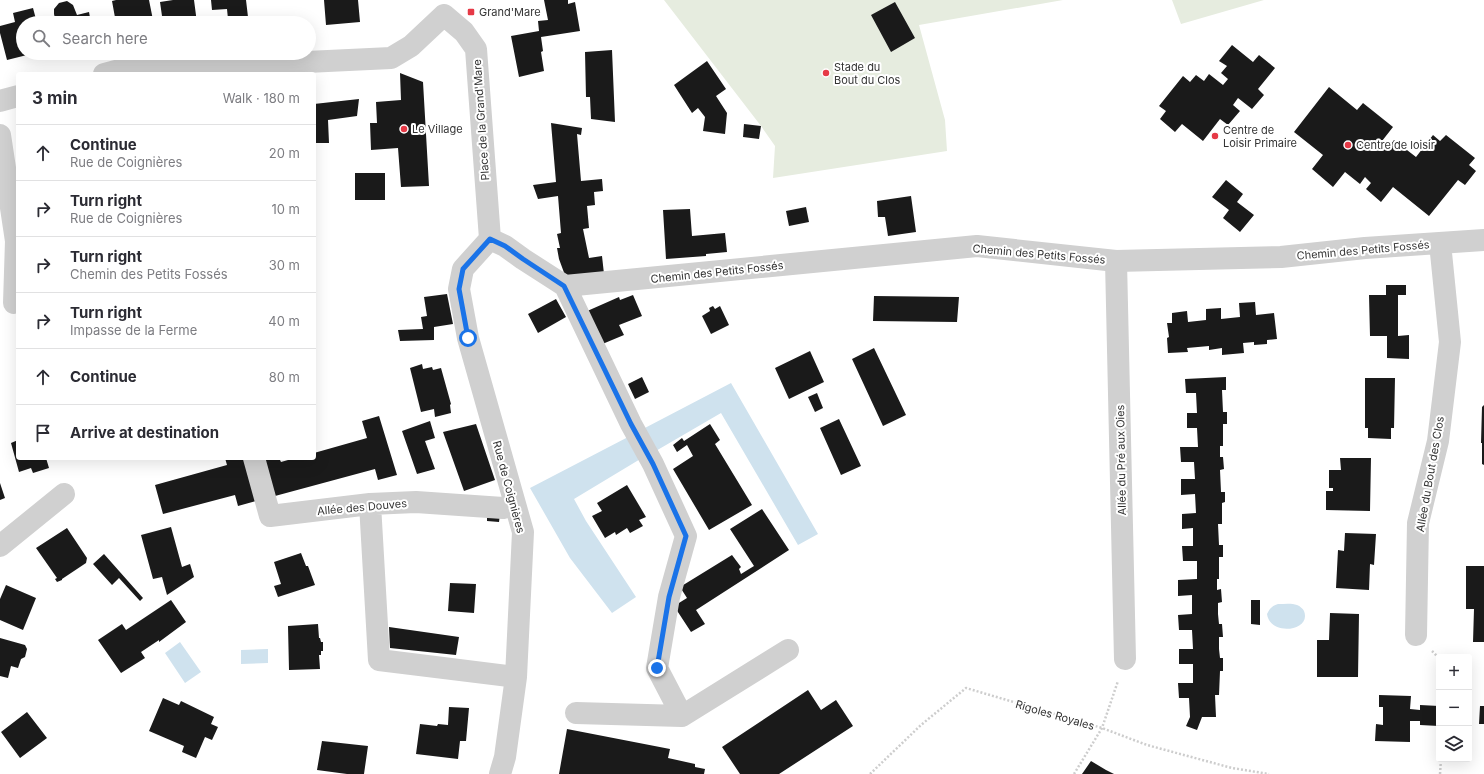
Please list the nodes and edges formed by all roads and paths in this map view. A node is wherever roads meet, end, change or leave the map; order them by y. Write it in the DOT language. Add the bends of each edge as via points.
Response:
graph roads {
  1 [pos="442,8"];
  2 [pos="111,72"];
  3 [pos="16,97"];
  4 [pos="0,101"];
  5 [pos="0,135"];
  6 [pos="490,239"];
  7 [pos="1484,240"];
  8 [pos="1440,243"];
  9 [pos="1116,261"];
  10 [pos="564,286"];
  11 [pos="14,303"];
  12 [pos="255,460"];
  13 [pos="64,494"];
  14 [pos="370,504"];
  15 [pos="515,504"];
  16 [pos="0,546"];
  17 [pos="1416,635"];
  18 [pos="788,650"];
  19 [pos="1125,659"];
  20 [pos="516,677"];
  21 [pos="576,713"];
  22 [pos="682,716"];
  23 [pos="1102,728"];
  24 [pos="1441,762"];
  25 [pos="500,774"];
  26 [pos="870,774"];
  27 [pos="1074,774"];
  28 [pos="1269,774"];
  29 [pos="1440,774"];
  1 -- 2 [label="street" via="411,46 391,58"];
  1 -- 6 [label="street, Place de la Grand'Mare" via="476,49"];
  3 -- 4 [label="street"];
  5 -- 11 [label="street" via="16,240"];
  6 -- 10 [label="street" via="505,246"];
  6 -- 15 [label="street, Rue de Coignières" via="463,269 459,289 468,338"];
  7 -- 8 [label="street, Chemin des Petits Fossés"];
  8 -- 9 [label="street, Chemin des Petits Fossés" via="1281,257"];
  8 -- 17 [label="street, Allée du Bout des Clos" via="1450,342 1438,441 1418,524"];
  9 -- 10 [label="street, Chemin des Petits Fossés" via="977,246"];
  9 -- 19 [label="street, Allée du Pré aux Oies"];
  10 -- 22 [label="street" via="686,536 669,597 657,668"];
  12 -- 14 [label="street, Allée des Douves" via="270,516"];
  13 -- 16 [label="street"];
  14 -- 15 [label="street, Allée des Douves" via="416,502 503,508"];
  14 -- 20 [label="street" via="379,660"];
  15 -- 20 [label="street, Rue de Coignières" via="523,532"];
  18 -- 22 [label="street"];
  19 -- 23 [label="path"];
  20 -- 25 [label="street, Rue de Coignières" via="505,757"];
  21 -- 22 [label="street"];
  23 -- 26 [label="path, Rigoles Royales" via="966,688 921,725"];
  23 -- 27 [label="path"];
  23 -- 28 [label="path, Rigoles Royales" via="1147,745 1225,766"];
  24 -- 29 [label="path"];
}
